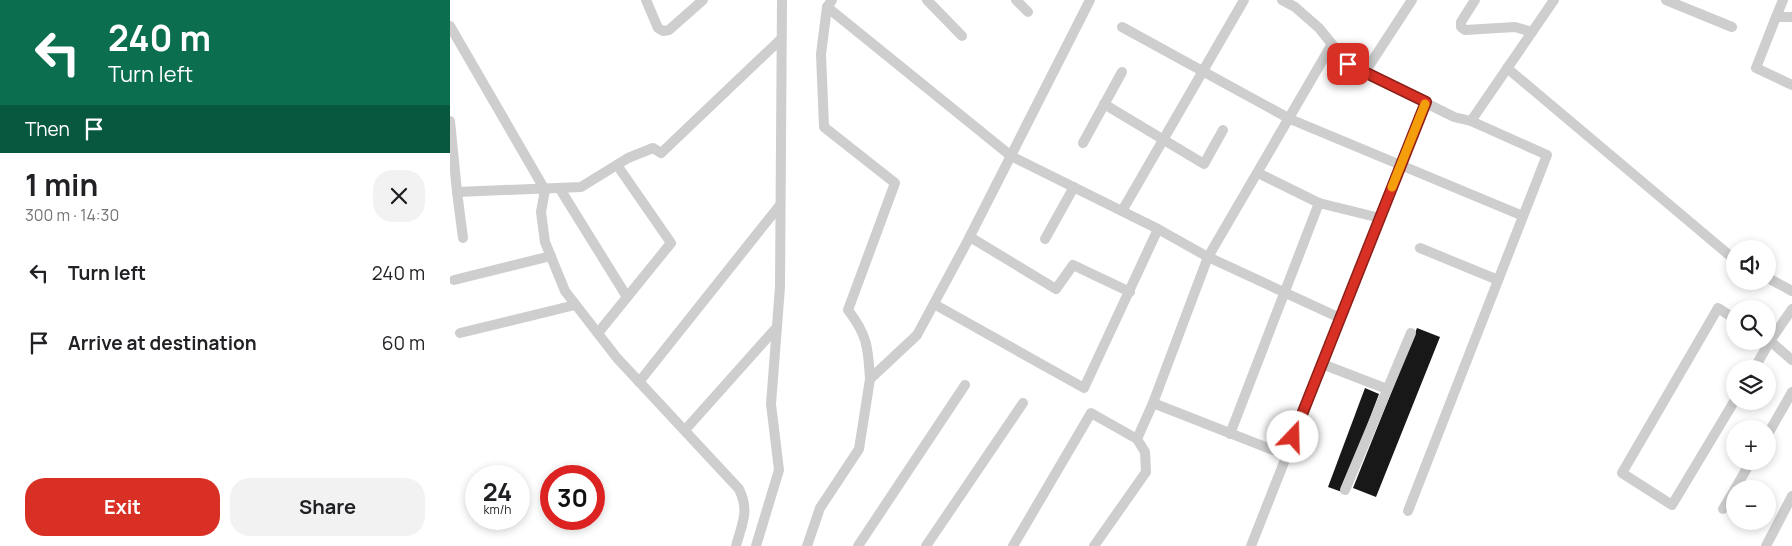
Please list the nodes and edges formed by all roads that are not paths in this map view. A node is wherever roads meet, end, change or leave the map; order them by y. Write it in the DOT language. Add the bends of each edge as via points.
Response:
graph roads {
  1 [pos="646,0"];
  2 [pos="703,0"];
  3 [pos="782,0"];
  4 [pos="927,0"];
  5 [pos="1016,0"];
  6 [pos="1090,0"];
  7 [pos="1244,0"];
  8 [pos="1282,0"];
  9 [pos="1412,0"];
  10 [pos="1476,0"];
  11 [pos="1554,0"];
  12 [pos="1666,0"];
  13 [pos="1782,0"];
  14 [pos="829,3"];
  15 [pos="1298,4"];
  16 [pos="1028,12"];
  17 [pos="1776,17"];
  18 [pos="1792,17"];
  19 [pos="450,26"];
  20 [pos="1122,27"];
  21 [pos="1732,27"];
  22 [pos="1532,32"];
  23 [pos="962,36"];
  24 [pos="781,39"];
  25 [pos="1332,44"];
  26 [pos="1507,68"];
  27 [pos="1203,70"];
  28 [pos="1122,72"];
  29 [pos="1365,72"];
  30 [pos="1792,85"];
  31 [pos="1426,102"];
  32 [pos="1104,104"];
  33 [pos="1290,119"];
  34 [pos="450,121"];
  35 [pos="1471,121"];
  36 [pos="1223,130"];
  37 [pos="1163,139"];
  38 [pos="1083,143"];
  39 [pos="1011,156"];
  40 [pos="1401,164"];
  41 [pos="616,165"];
  42 [pos="1258,174"];
  43 [pos="1074,187"];
  44 [pos="560,189"];
  45 [pos="545,190"];
  46 [pos="457,192"];
  47 [pos="1319,203"];
  48 [pos="780,205"];
  49 [pos="1122,211"];
  50 [pos="1523,216"];
  51 [pos="1380,218"];
  52 [pos="1158,229"];
  53 [pos="970,237"];
  54 [pos="463,238"];
  55 [pos="1045,239"];
  56 [pos="1420,248"];
  57 [pos="1726,252"];
  58 [pos="551,256"];
  59 [pos="1208,258"];
  60 [pos="454,280"];
  61 [pos="1498,280"];
  62 [pos="1776,282"];
  63 [pos="1792,291"];
  64 [pos="1130,292"];
  65 [pos="1284,292"];
  66 [pos="627,297"];
  67 [pos="934,304"];
  68 [pos="575,305"];
  69 [pos="1792,309"];
  70 [pos="1726,313"];
  71 [pos="1340,318"];
  72 [pos="777,327"];
  73 [pos="1776,331"];
  74 [pos="460,333"];
  75 [pos="598,333"];
  76 [pos="1411,333"];
  77 [pos="1776,346"];
  78 [pos="1792,360"];
  79 [pos="1322,364"];
  80 [pos="870,380"];
  81 [pos="639,382"];
  82 [pos="965,385"];
  83 [pos="1387,389"];
  84 [pos="1792,392"];
  85 [pos="1023,403"];
  86 [pos="1153,403"];
  87 [pos="1729,410"];
  88 [pos="1776,420"];
  89 [pos="685,430"];
  90 [pos="1230,434"];
  91 [pos="1137,438"];
  92 [pos="1286,455"];
  93 [pos="1345,490"];
  94 [pos="1792,496"];
  95 [pos="1726,504"];
  96 [pos="1723,509"];
  97 [pos="1408,512"];
  98 [pos="736,546"];
  99 [pos="756,546"];
  100 [pos="806,546"];
  101 [pos="858,546"];
  102 [pos="926,546"];
  103 [pos="1013,546"];
  104 [pos="1094,546"];
  105 [pos="1251,546"];
  106 [pos="1766,546"];
  1 -- 2 [label="street" via="658,28 663,31 669,30"];
  3 -- 24 [label="street"];
  4 -- 23 [label="street"];
  5 -- 16 [label="street"];
  6 -- 39 [label="street"];
  7 -- 27 [label="street"];
  8 -- 15 [label="street"];
  9 -- 29 [label="street"];
  10 -- 22 [label="street" via="1461,22 1465,30 1515,27"];
  11 -- 22 [label="street"];
  12 -- 21 [label="street"];
  13 -- 17 [label="street"];
  14 -- 39 [label="street"];
  14 -- 80 [label="street" via="821,54 824,127 895,183 848,310 860,325 867,344"];
  15 -- 25 [label="street"];
  17 -- 18 [label="street"];
  17 -- 30 [label="street" via="1756,68"];
  19 -- 45 [label="street"];
  20 -- 27 [label="street"];
  22 -- 26 [label="street"];
  24 -- 41 [label="street" via="662,153 652,148"];
  24 -- 48 [label="street"];
  25 -- 29 [label="street" via="1348,64"];
  25 -- 33 [label="street"];
  26 -- 35 [label="street"];
  26 -- 57 [label="street"];
  27 -- 33 [label="street"];
  27 -- 37 [label="street"];
  28 -- 32 [label="street"];
  29 -- 31 [label="street"];
  31 -- 35 [label="street" via="1454,117"];
  31 -- 40 [label="street"];
  32 -- 37 [label="street"];
  32 -- 38 [label="street"];
  33 -- 40 [label="street"];
  33 -- 42 [label="street"];
  34 -- 46 [label="street"];
  35 -- 50 [label="street" via="1547,155"];
  36 -- 37 [label="street" via="1204,164"];
  37 -- 49 [label="street"];
  39 -- 43 [label="street"];
  39 -- 53 [label="street"];
  40 -- 50 [label="street"];
  40 -- 51 [label="street"];
  41 -- 44 [label="street" via="581,187"];
  41 -- 66 [label="street" via="671,243"];
  42 -- 47 [label="street"];
  42 -- 59 [label="street"];
  43 -- 49 [label="street"];
  43 -- 55 [label="street"];
  44 -- 45 [label="street"];
  44 -- 66 [label="street"];
  45 -- 46 [label="street"];
  45 -- 58 [label="street" via="541,212 545,242"];
  46 -- 54 [label="street"];
  47 -- 51 [label="street"];
  47 -- 65 [label="street"];
  48 -- 72 [label="street"];
  48 -- 81 [label="street"];
  49 -- 52 [label="street"];
  50 -- 61 [label="street"];
  51 -- 71 [label="street"];
  52 -- 59 [label="street"];
  52 -- 64 [label="street"];
  53 -- 64 [label="street" via="1056,289 1073,265"];
  53 -- 67 [label="street"];
  56 -- 61 [label="street"];
  58 -- 60 [label="street"];
  58 -- 68 [label="street" via="565,292"];
  59 -- 65 [label="street"];
  59 -- 86 [label="street"];
  61 -- 97 [label="street"];
  62 -- 63 [label="street"];
  64 -- 67 [label="street" via="1084,388"];
  65 -- 71 [label="street"];
  65 -- 90 [label="street"];
  66 -- 75 [label="street"];
  67 -- 80 [label="street" via="918,335"];
  68 -- 74 [label="street"];
  68 -- 75 [label="street"];
  69 -- 73 [label="street"];
  70 -- 87 [label="street" via="1718,308 1622,473 1672,505"];
  71 -- 79 [label="street"];
  72 -- 89 [label="street"];
  72 -- 99 [label="street" via="771,404 779,470"];
  75 -- 81 [label="street"];
  76 -- 83 [label="street"];
  77 -- 78 [label="street"];
  79 -- 83 [label="street"];
  79 -- 92 [label="street"];
  80 -- 100 [label="street" via="859,449 820,508"];
  81 -- 89 [label="street"];
  82 -- 101 [label="street"];
  83 -- 93 [label="street"];
  84 -- 88 [label="street"];
  85 -- 102 [label="street"];
  86 -- 90 [label="street"];
  86 -- 91 [label="street"];
  89 -- 98 [label="street" via="746,502"];
  90 -- 92 [label="street"];
  91 -- 103 [label="street" via="1092,413"];
  91 -- 104 [label="street" via="1146,452 1146,472"];
  92 -- 105 [label="street"];
  94 -- 106 [label="street"];
  95 -- 96 [label="street"];
}
